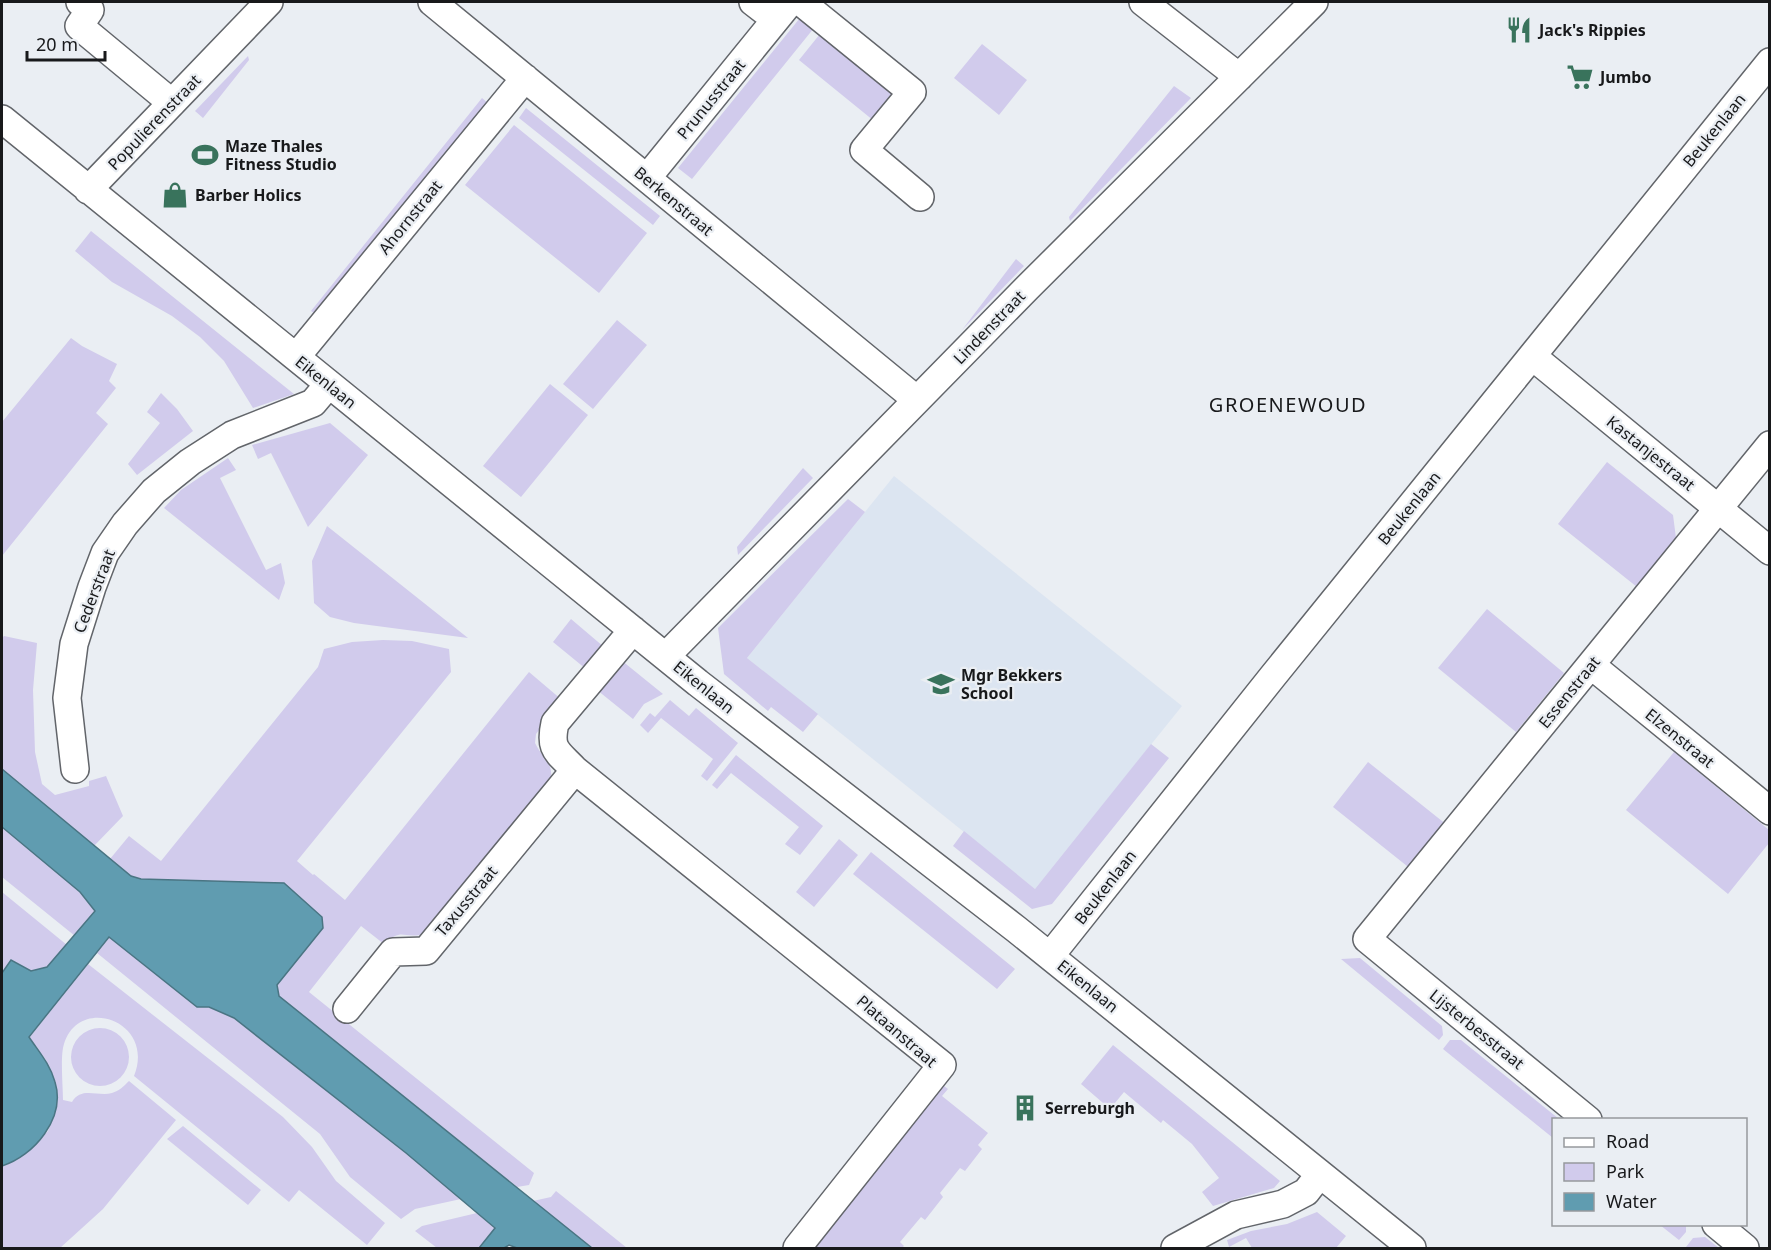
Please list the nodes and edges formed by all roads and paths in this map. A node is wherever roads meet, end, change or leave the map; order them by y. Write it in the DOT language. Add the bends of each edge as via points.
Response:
graph roads {
  1 [pos="80,2"];
  2 [pos="269,2"];
  3 [pos="432,2"];
  4 [pos="753,2"];
  5 [pos="801,2"];
  6 [pos="1143,2"];
  7 [pos="1314,2"];
  8 [pos="783,10"];
  9 [pos="1770,62"];
  10 [pos="1239,77"];
  11 [pos="525,78"];
  12 [pos="172,103"];
  13 [pos="2,119"];
  14 [pos="647,178"];
  15 [pos="88,190"];
  16 [pos="920,196"];
  17 [pos="1532,356"];
  18 [pos="296,357"];
  19 [pos="329,384"];
  20 [pos="917,400"];
  21 [pos="1770,445"];
  22 [pos="1718,508"];
  23 [pos="1770,551"];
  24 [pos="633,630"];
  25 [pos="666,656"];
  26 [pos="1591,665"];
  27 [pos="75,769"];
  28 [pos="575,770"];
  29 [pos="1770,811"];
  30 [pos="1367,939"];
  31 [pos="1050,956"];
  32 [pos="347,1010"];
  33 [pos="1587,1118"];
  34 [pos="1320,1174"];
  35 [pos="1718,1226"];
  36 [pos="797,1248"];
  37 [pos="1175,1248"];
  38 [pos="1412,1248"];
  39 [pos="1745,1248"];
  1 -- 12 [label="street" via="90,10 79,26"];
  2 -- 12 [label="street, Populierenstraat"];
  3 -- 11 [label="street, Berkenstraat"];
  4 -- 8 [label="street, Prunusstraat"];
  5 -- 16 [label="street" via="912,92 864,150"];
  6 -- 10 [label="street"];
  7 -- 10 [label="street, Lindenstraat"];
  8 -- 14 [label="street, Prunusstraat"];
  9 -- 17 [label="street, Beukenlaan"];
  10 -- 20 [label="street, Lindenstraat"];
  11 -- 14 [label="street, Berkenstraat"];
  11 -- 18 [label="street, Ahornstraat"];
  12 -- 15 [label="street, Populierenstraat"];
  13 -- 15 [label="street, Eikenlaan"];
  14 -- 20 [label="street, Berkenstraat"];
  15 -- 18 [label="street, Eikenlaan"];
  17 -- 22 [label="street, Kastanjestraat"];
  17 -- 31 [label="street, Beukenlaan"];
  18 -- 19 [label="street, Eikenlaan"];
  19 -- 24 [label="street, Eikenlaan"];
  19 -- 27 [label="street, Cederstraat" via="313,403 232,435 190,462 154,491 105,554 74,644 67,698"];
  20 -- 25 [label="street, Lindenstraat"];
  21 -- 22 [label="street, Essenstraat"];
  22 -- 23 [label="street, Kastanjestraat"];
  22 -- 26 [label="street, Essenstraat"];
  24 -- 25 [label="street, Eikenlaan"];
  24 -- 28 [label="street" via="555,723 551,739"];
  25 -- 31 [label="street, Eikenlaan"];
  26 -- 29 [label="street, Elzenstraat"];
  26 -- 30 [label="street, Essenstraat"];
  28 -- 32 [label="street, Taxusstraat" via="426,951 393,952"];
  28 -- 36 [label="street, Plataanstraat" via="942,1065"];
  30 -- 33 [label="street, Lijsterbesstraat"];
  31 -- 34 [label="street, Eikenlaan"];
  34 -- 37 [label="street" via="1306,1192 1283,1204 1236,1215"];
  34 -- 38 [label="street, Eikenlaan"];
  35 -- 39 [label="street"];
}
